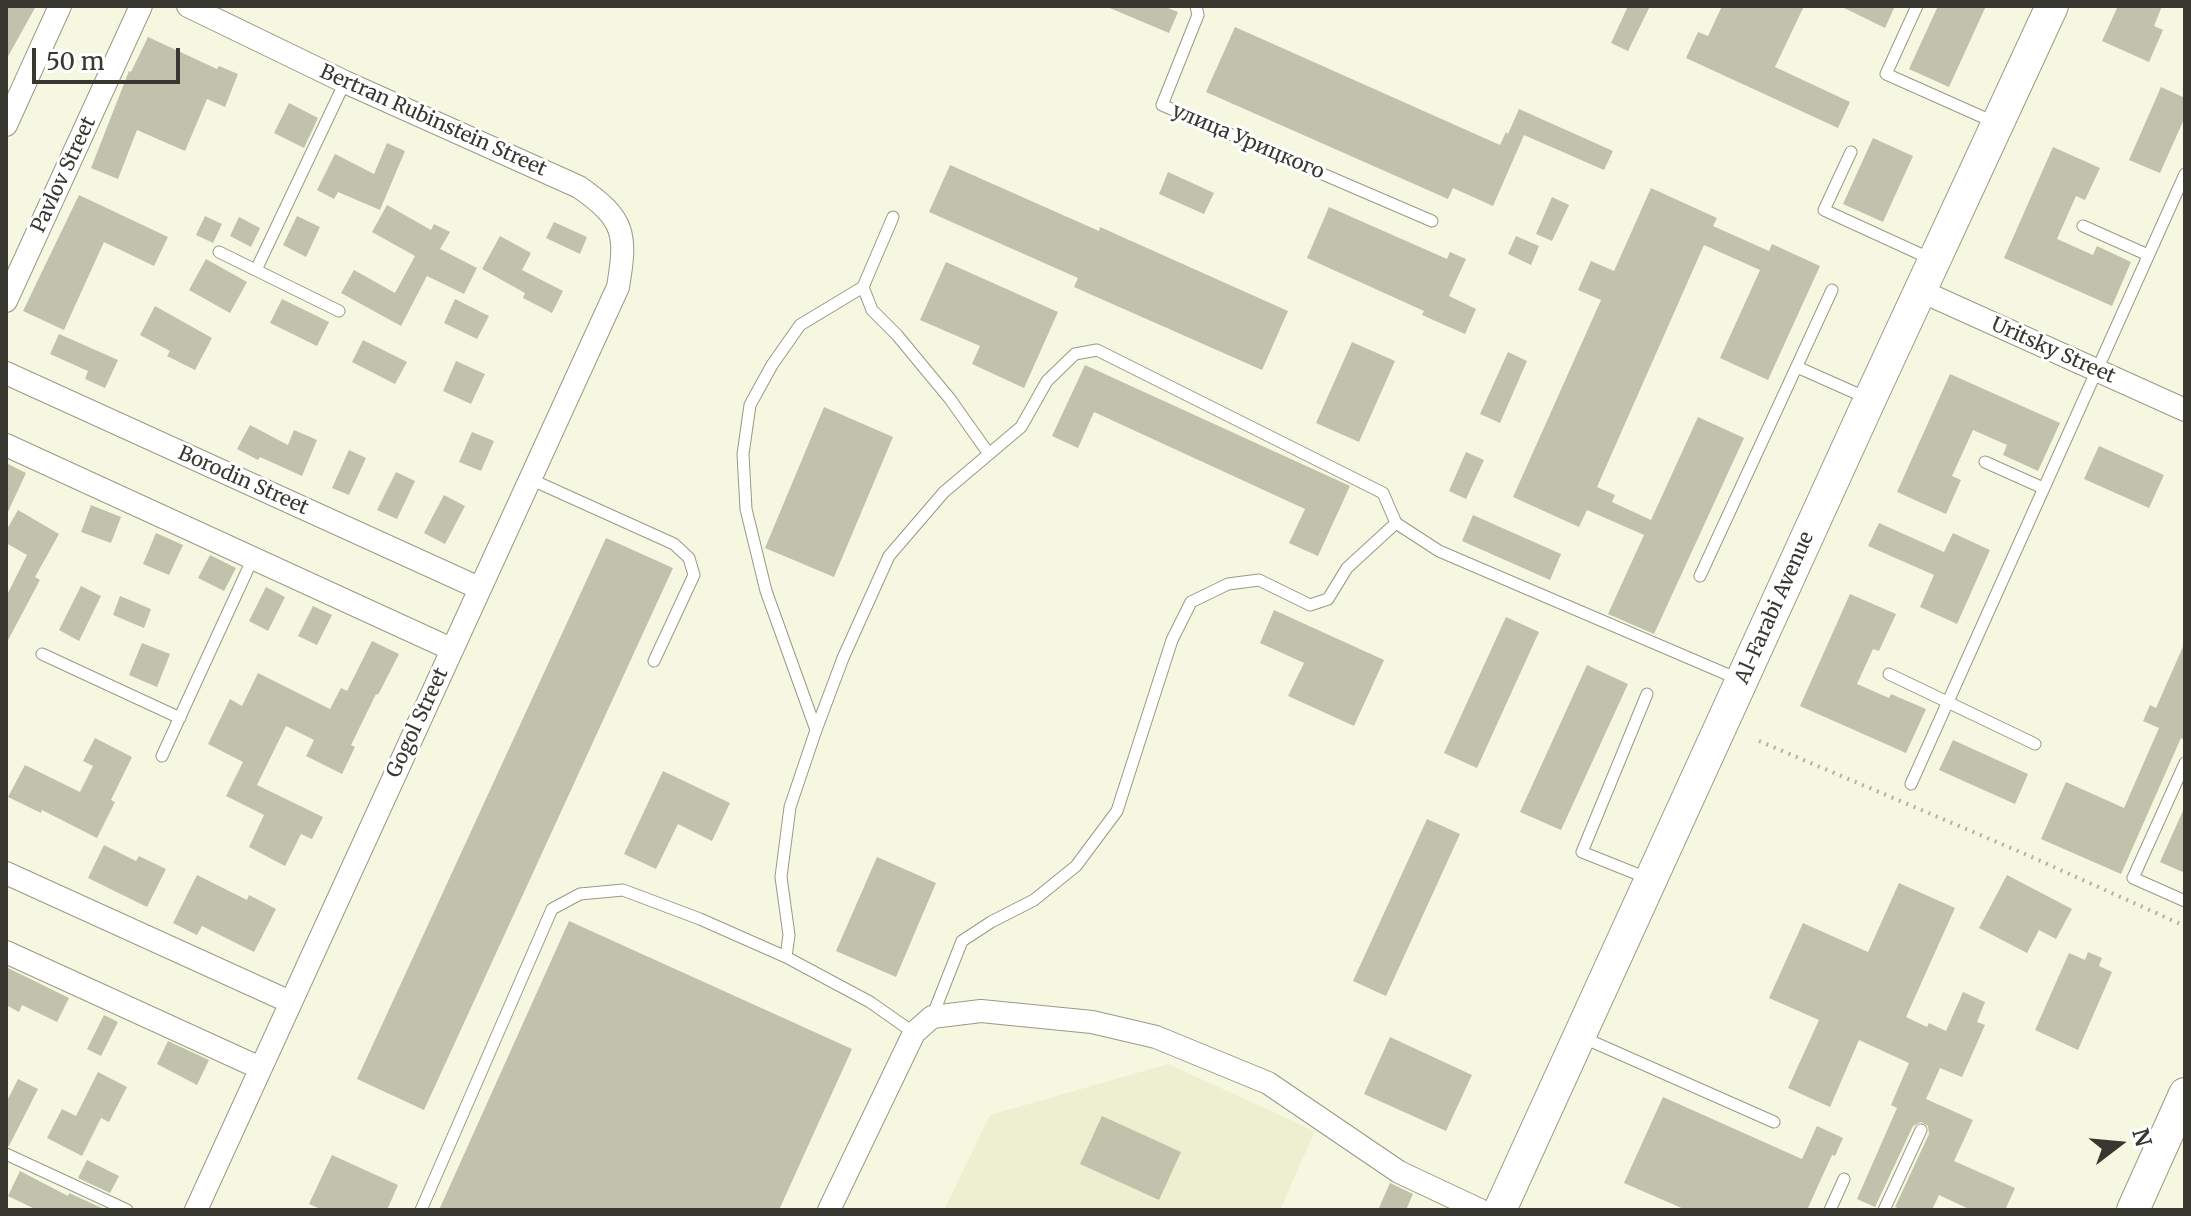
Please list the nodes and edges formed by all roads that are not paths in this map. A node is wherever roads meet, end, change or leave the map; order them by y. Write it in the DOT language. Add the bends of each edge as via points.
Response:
graph roads {
  1 [pos="60,6"];
  2 [pos="141,6"];
  3 [pos="188,6"];
  4 [pos="1196,6"];
  5 [pos="1917,6"];
  6 [pos="2052,6"];
  7 [pos="345,82"];
  8 [pos="1998,124"];
  9 [pos="6,125"];
  10 [pos="1851,152"];
  11 [pos="2185,174"];
  12 [pos="893,217"];
  13 [pos="1432,221"];
  14 [pos="2083,226"];
  15 [pos="621,231"];
  16 [pos="219,252"];
  17 [pos="2148,255"];
  18 [pos="1935,261"];
  19 [pos="256,270"];
  20 [pos="863,287"];
  21 [pos="1832,290"];
  22 [pos="1921,291"];
  23 [pos="6,301"];
  24 [pos="339,311"];
  25 [pos="1797,367"];
  26 [pos="2096,370"];
  27 [pos="6,373"];
  28 [pos="1870,399"];
  29 [pos="2185,410"];
  30 [pos="6,445"];
  31 [pos="989,454"];
  32 [pos="1985,462"];
  33 [pos="530,479"];
  34 [pos="2043,488"];
  35 [pos="1396,523"];
  36 [pos="253,558"];
  37 [pos="1700,576"];
  38 [pos="479,588"];
  39 [pos="451,649"];
  40 [pos="42,654"];
  41 [pos="654,661"];
  42 [pos="1889,674"];
  43 [pos="1742,680"];
  44 [pos="1647,694"];
  45 [pos="1947,701"];
  46 [pos="180,718"];
  47 [pos="816,730"];
  48 [pos="2035,744"];
  49 [pos="162,756"];
  50 [pos="2185,763"];
  51 [pos="1911,784"];
  52 [pos="6,873"];
  53 [pos="1651,880"];
  54 [pos="2185,901"];
  55 [pos="6,952"];
  56 [pos="786,957"];
  57 [pos="290,1002"];
  58 [pos="932,1017"];
  59 [pos="914,1033"];
  60 [pos="1580,1036"];
  61 [pos="260,1068"];
  62 [pos="2185,1094"];
  63 [pos="1774,1122"];
  64 [pos="1921,1130"];
  65 [pos="6,1154"];
  66 [pos="1844,1179"];
  67 [pos="127,1210"];
  68 [pos="196,1210"];
  69 [pos="421,1210"];
  70 [pos="829,1210"];
  71 [pos="1480,1210"];
  72 [pos="1500,1210"];
  73 [pos="1830,1210"];
  74 [pos="1884,1210"];
  75 [pos="2133,1210"];
  1 -- 9 [label="street"];
  2 -- 23 [label="street, Pavlov Street"];
  3 -- 7 [label="street, Bertran Rubinstein Street"];
  4 -- 13 [label="lane, улица Урицкого" via="1198,15 1162,105"];
  5 -- 8 [label="lane" via="1886,74"];
  6 -- 8 [label="main road, Al-Farabi Avenue"];
  7 -- 15 [label="street, Bertran Rubinstein Street" via="579,187 613,215"];
  7 -- 19 [label="lane"];
  8 -- 18 [label="main road, Al-Farabi Avenue"];
  10 -- 18 [label="lane" via="1824,210"];
  11 -- 17 [label="lane"];
  12 -- 20 [label="lane"];
  14 -- 17 [label="lane"];
  15 -- 33 [label="street, Gogol Street" via="618,287"];
  16 -- 19 [label="lane"];
  17 -- 26 [label="lane"];
  18 -- 22 [label="main road, Al-Farabi Avenue"];
  19 -- 24 [label="lane"];
  20 -- 31 [label="lane" via="872,310 950,399"];
  20 -- 47 [label="lane" via="800,325 750,405 743,454 746,509 766,591"];
  21 -- 25 [label="lane"];
  22 -- 26 [label="street, Uritsky Street"];
  22 -- 28 [label="main road, Al-Farabi Avenue"];
  25 -- 28 [label="lane"];
  25 -- 37 [label="lane"];
  26 -- 29 [label="street, Uritsky Street"];
  26 -- 34 [label="lane"];
  27 -- 38 [label="street, Borodin Street"];
  28 -- 43 [label="main road, Al-Farabi Avenue"];
  30 -- 36 [label="street"];
  31 -- 35 [label="lane" via="1021,427 1047,381 1075,354 1097,350 1383,493"];
  31 -- 47 [label="lane" via="944,492 889,556"];
  32 -- 34 [label="lane"];
  33 -- 38 [label="street, Gogol Street"];
  33 -- 41 [label="lane" via="674,544 689,558 694,575"];
  34 -- 45 [label="lane"];
  35 -- 43 [label="lane" via="1439,551"];
  35 -- 58 [label="lane" via="1347,568 1328,599 1310,605 1259,580 1228,584 1191,602 1172,640 1117,811 1076,866 1034,900 962,941"];
  36 -- 39 [label="street"];
  36 -- 46 [label="lane"];
  38 -- 39 [label="street, Gogol Street"];
  39 -- 57 [label="street, Gogol Street"];
  40 -- 46 [label="lane"];
  42 -- 45 [label="lane"];
  43 -- 53 [label="main road, Al-Farabi Avenue"];
  44 -- 53 [label="lane" via="1582,852"];
  45 -- 48 [label="lane"];
  45 -- 51 [label="lane"];
  46 -- 49 [label="lane"];
  47 -- 56 [label="lane" via="790,807 781,877 789,935"];
  50 -- 54 [label="lane" via="2133,878"];
  52 -- 57 [label="street"];
  53 -- 60 [label="main road, Al-Farabi Avenue"];
  55 -- 61 [label="street"];
  56 -- 59 [label="lane" via="870,1002"];
  56 -- 69 [label="lane" via="623,890 580,894 552,909"];
  57 -- 61 [label="street, Gogol Street"];
  58 -- 59 [label="street"];
  58 -- 71 [label="street" via="981,1011 1028,1014 1156,1037 1268,1083 1399,1172"];
  59 -- 70 [label="street"];
  60 -- 63 [label="lane"];
  60 -- 72 [label="main road, Al-Farabi Avenue"];
  61 -- 68 [label="street, Gogol Street"];
  62 -- 75 [label="main road"];
  64 -- 74 [label="lane"];
  65 -- 67 [label="lane"];
  66 -- 73 [label="lane"];
}
